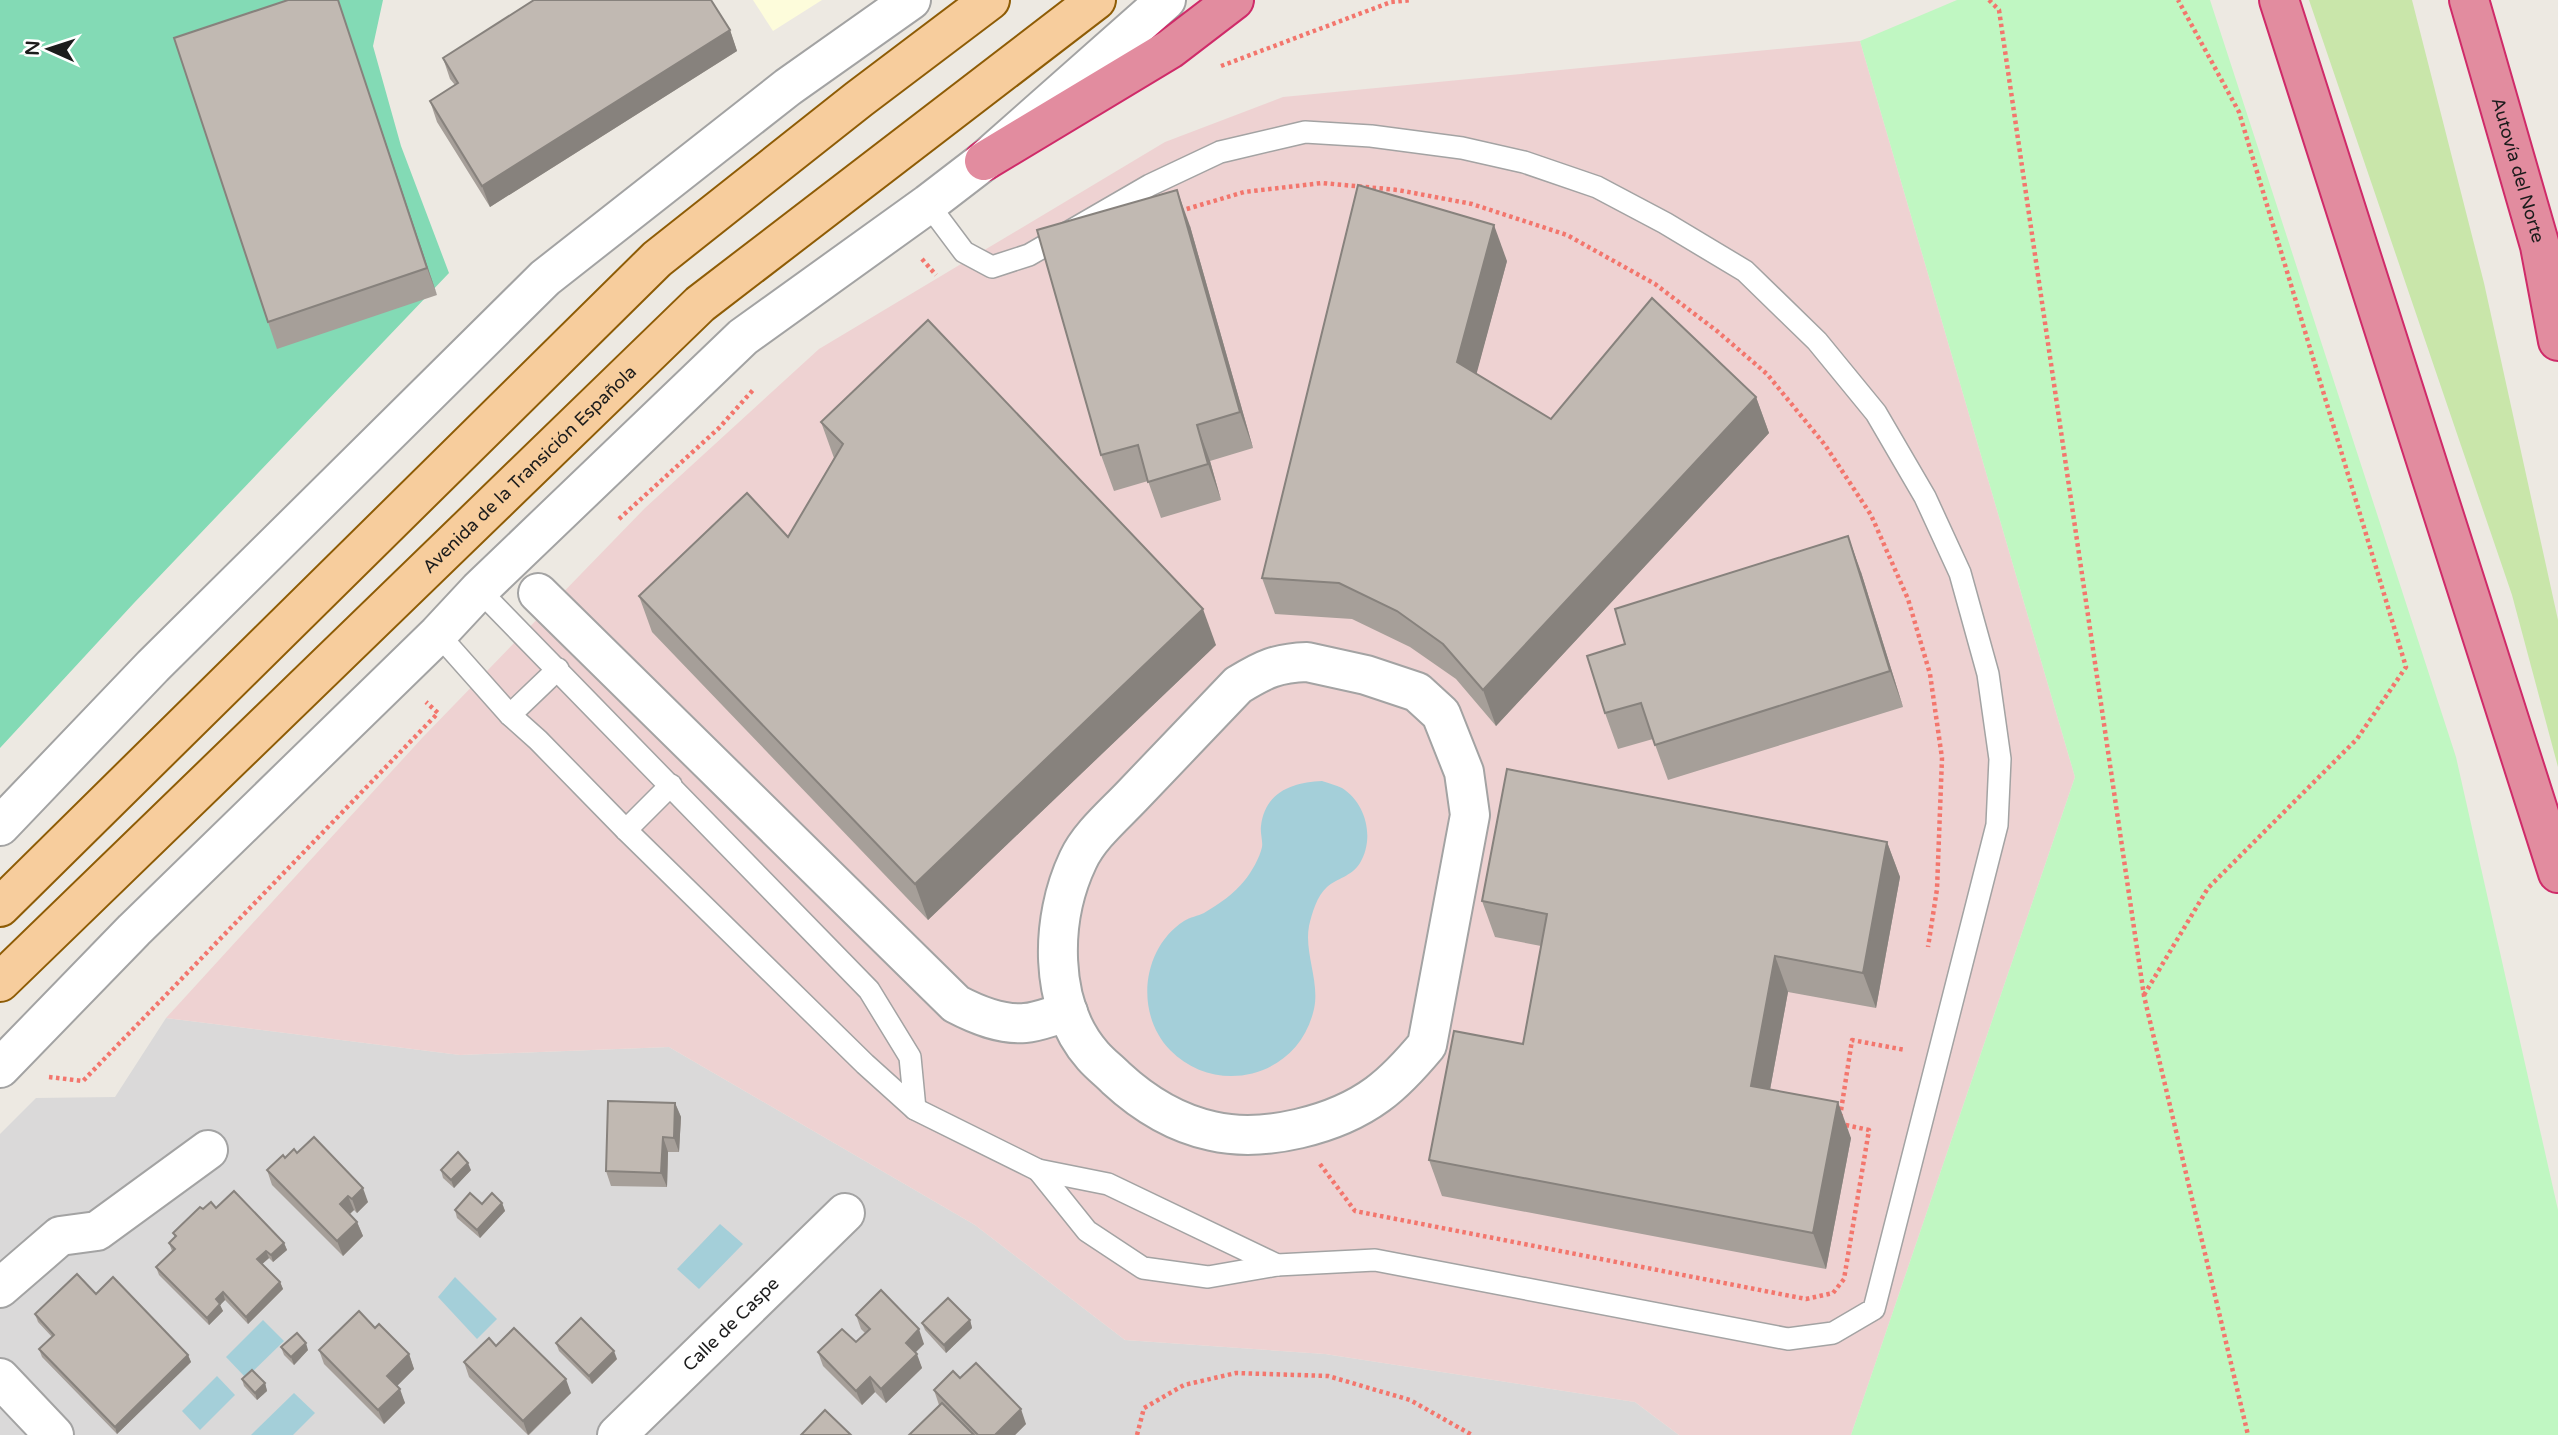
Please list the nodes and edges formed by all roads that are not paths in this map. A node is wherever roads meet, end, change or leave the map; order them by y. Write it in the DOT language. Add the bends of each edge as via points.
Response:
graph roads {
  1 [pos="990,0"];
  2 [pos="1096,0"];
  3 [pos="1166,0"];
  4 [pos="1234,0"];
  5 [pos="2250,0"];
  6 [pos="2279,0"];
  7 [pos="2469,0"];
  8 [pos="890,6"];
  9 [pos="984,161"];
  10 [pos="2337,181"];
  11 [pos="928,204"];
  12 [pos="2558,341"];
  13 [pos="479,590"];
  14 [pos="538,593"];
  15 [pos="438,634"];
  16 [pos="558,669"];
  17 [pos="510,715"];
  18 [pos="671,785"];
  19 [pos="0,826"];
  20 [pos="626,830"];
  21 [pos="2558,873"];
  22 [pos="0,907"];
  23 [pos="0,982"];
  24 [pos="1068,1012"];
  25 [pos="0,1068"];
  26 [pos="915,1109"];
  27 [pos="208,1150"];
  28 [pos="1038,1170"];
  29 [pos="845,1213"];
  30 [pos="1277,1265"];
  31 [pos="0,1288"];
  32 [pos="0,1378"];
  33 [pos="54,1435"];
  34 [pos="617,1435"];
  1 -- 22 [label="main road" via="657,259"];
  2 -- 23 [label="main road, Avenida de la Transición Española" via="701,304"];
  3 -- 9 [label="street"];
  4 -- 9 [label="highway" via="1170,49"];
  5 -- 10 [label="highway"];
  6 -- 10 [label="highway"];
  7 -- 12 [label="highway, Autovía del Norte" via="2540,246"];
  8 -- 19 [label="street" via="545,278 153,666"];
  9 -- 11 [label="street"];
  10 -- 21 [label="highway"];
  11 -- 13 [label="street" via="743,337"];
  11 -- 30 [label="lane" via="964,252 992,267 1029,255 1150,185 1220,152 1305,132 1462,148 1524,162 1597,187 1745,271 1817,341 1876,413 1925,497 1960,573 1989,674 2000,759 1997,825 1874,1309 1833,1333 1788,1339 1375,1260"];
  13 -- 15 [label="street"];
  13 -- 16 [label="lane"];
  14 -- 24 [label="street" via="956,1004 977,1015 1025,1023"];
  15 -- 17 [label="lane"];
  15 -- 25 [label="street" via="134,930"];
  16 -- 17 [label="lane"];
  16 -- 18 [label="lane"];
  17 -- 20 [label="lane"];
  18 -- 20 [label="lane"];
  18 -- 26 [label="lane" via="869,990 910,1057"];
  20 -- 26 [label="lane"];
  24 -- 24 [label="street" via="1093,1056 1137,1097 1213,1132 1245,1135 1311,1126 1378,1094 1427,1045 1470,815 1464,772 1441,714 1417,692 1307,662 1282,663 1238,685 1079,857 1060,917 1059,980"];
  26 -- 28 [label="lane"];
  27 -- 31 [label="street" via="97,1231 60,1236"];
  28 -- 30 [label="lane" via="1108,1184"];
  28 -- 30 [label="lane" via="1087,1231 1143,1268 1208,1277"];
  29 -- 34 [label="street, Calle de Caspe"];
  32 -- 33 [label="street"];
}
